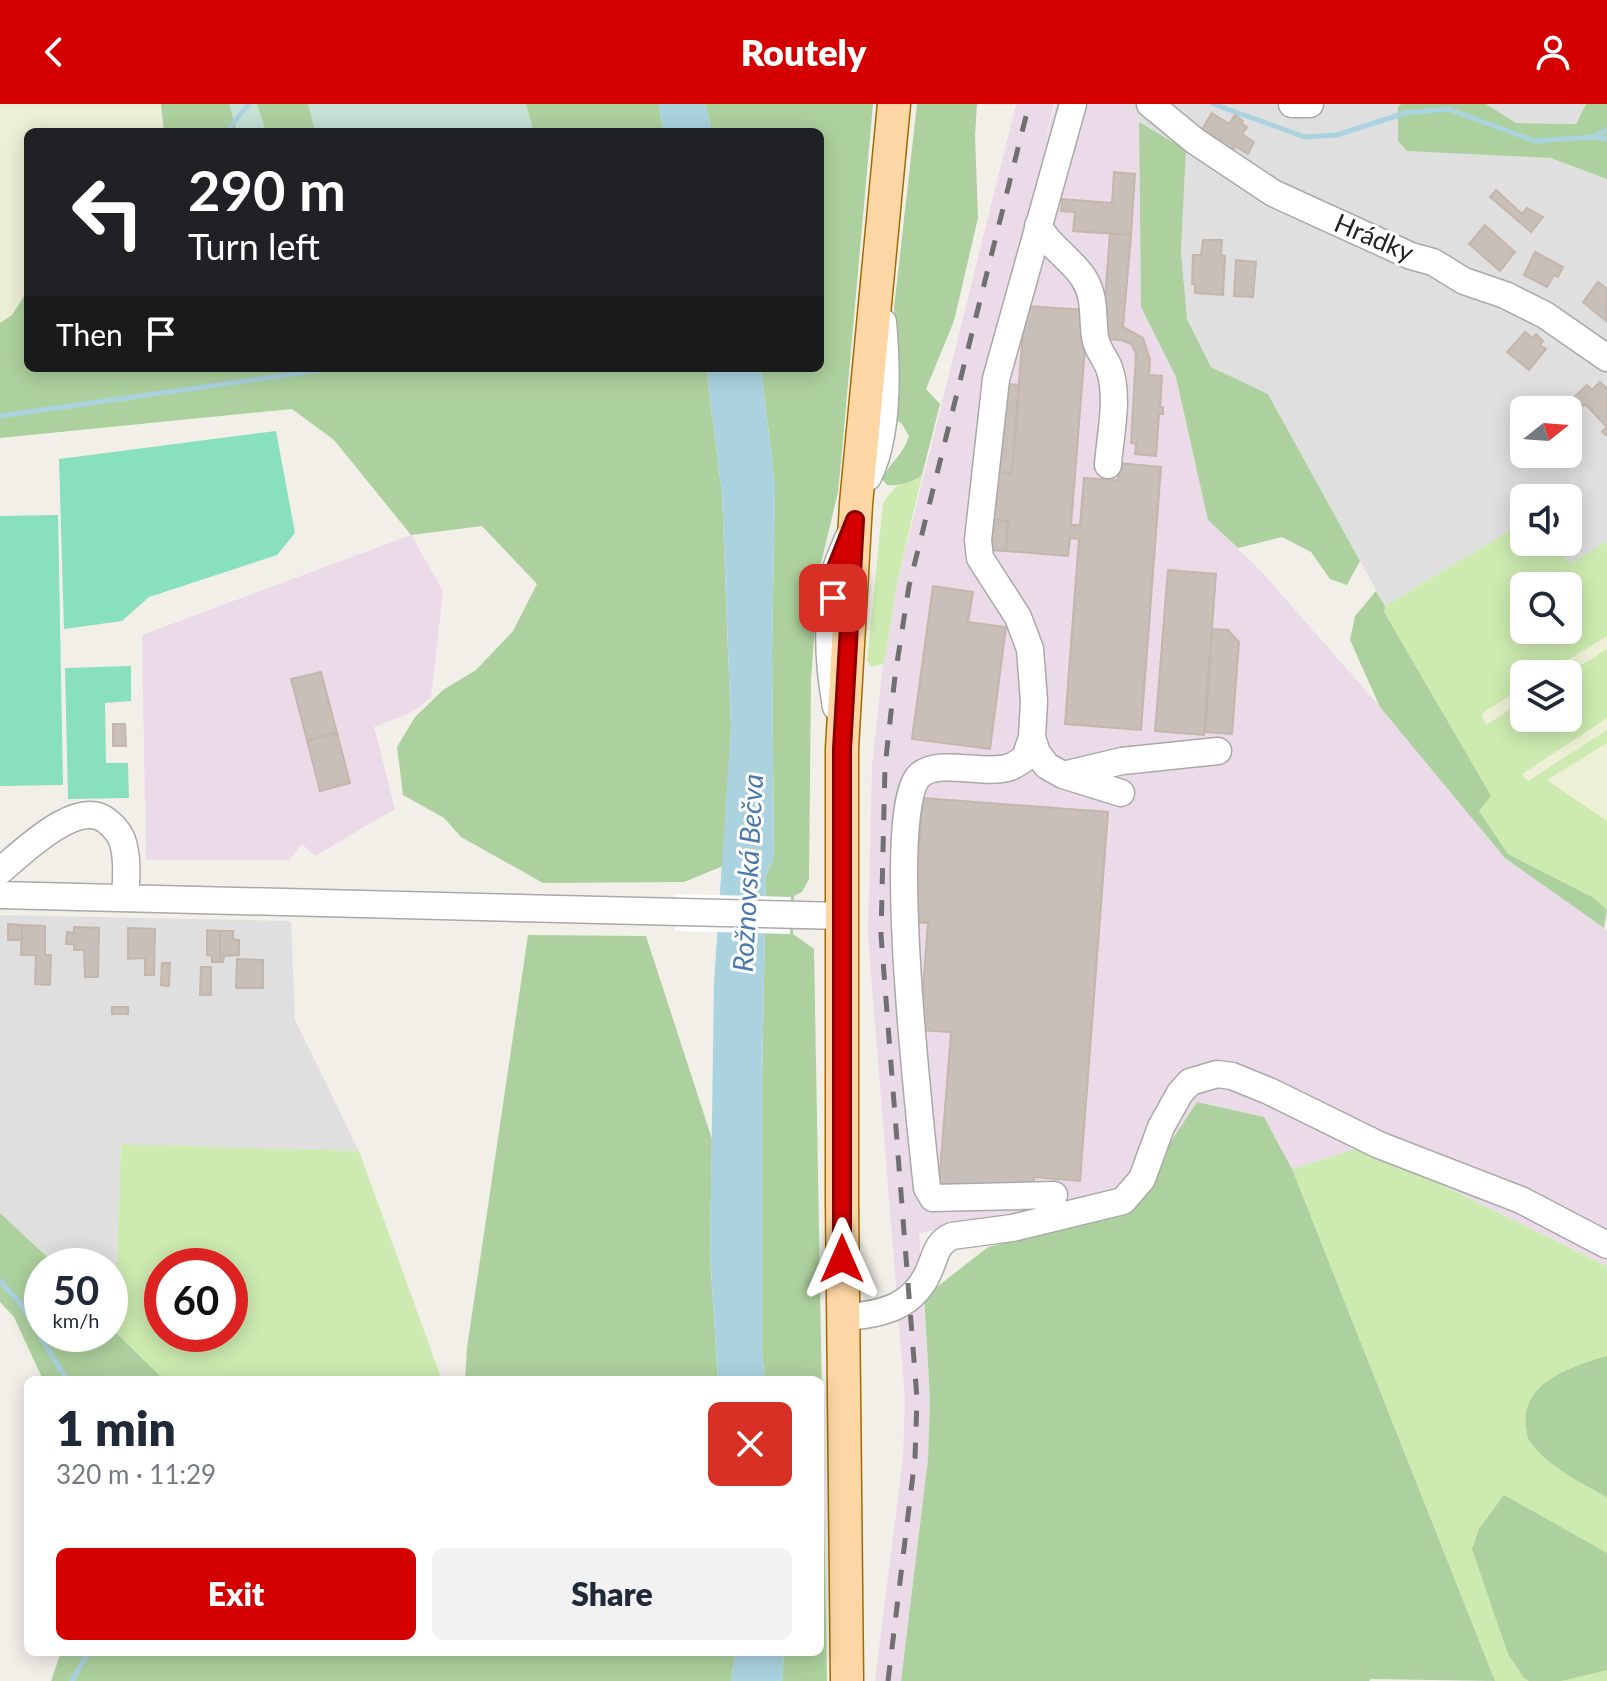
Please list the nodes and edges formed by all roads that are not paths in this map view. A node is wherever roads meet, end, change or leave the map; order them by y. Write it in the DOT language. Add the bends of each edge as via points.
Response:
graph roads {
  1 [pos="894,104"];
  2 [pos="1073,104"];
  3 [pos="1150,104"];
  4 [pos="1292,104"];
  5 [pos="1310,104"];
  6 [pos="1038,226"];
  7 [pos="1607,358"];
  8 [pos="1108,465"];
  9 [pos="1032,737"];
  10 [pos="1218,751"];
  11 [pos="1063,775"];
  12 [pos="1121,793"];
  13 [pos="0,871"];
  14 [pos="0,895"];
  15 [pos="125,898"];
  16 [pos="841,916"];
  17 [pos="1054,1195"];
  18 [pos="1607,1245"];
  19 [pos="843,1317"];
  20 [pos="847,1681"];
  1 -- 16 [label="main road" via="856,507 842,749"];
  2 -- 6 [label="street"];
  3 -- 7 [label="street, Hrádky" via="1273,193 1505,295 1545,315"];
  4 -- 5 [label="street"];
  6 -- 8 [label="street" via="1084,278 1093,297 1095,336 1110,369 1113,393"];
  6 -- 9 [label="street" via="996,379 978,540 980,558 1018,617 1030,649"];
  9 -- 11 [label="street" via="1047,766"];
  9 -- 17 [label="street" via="1025,758 1009,768 928,769 916,778 908,799 903,921 927,1188 933,1198"];
  10 -- 11 [label="street" via="1122,761"];
  11 -- 12 [label="street"];
  13 -- 15 [label="street" via="54,828 87,814 103,818 121,838"];
  14 -- 15 [label="street"];
  15 -- 16 [label="street"];
  16 -- 19 [label="main road"];
  18 -- 19 [label="street" via="1521,1200 1379,1145 1257,1086 1217,1074 1190,1082 1180,1093 1142,1179 1123,1201 1012,1228 952,1236 936,1249 930,1270 911,1298 879,1313"];
  19 -- 20 [label="main road"];
}
